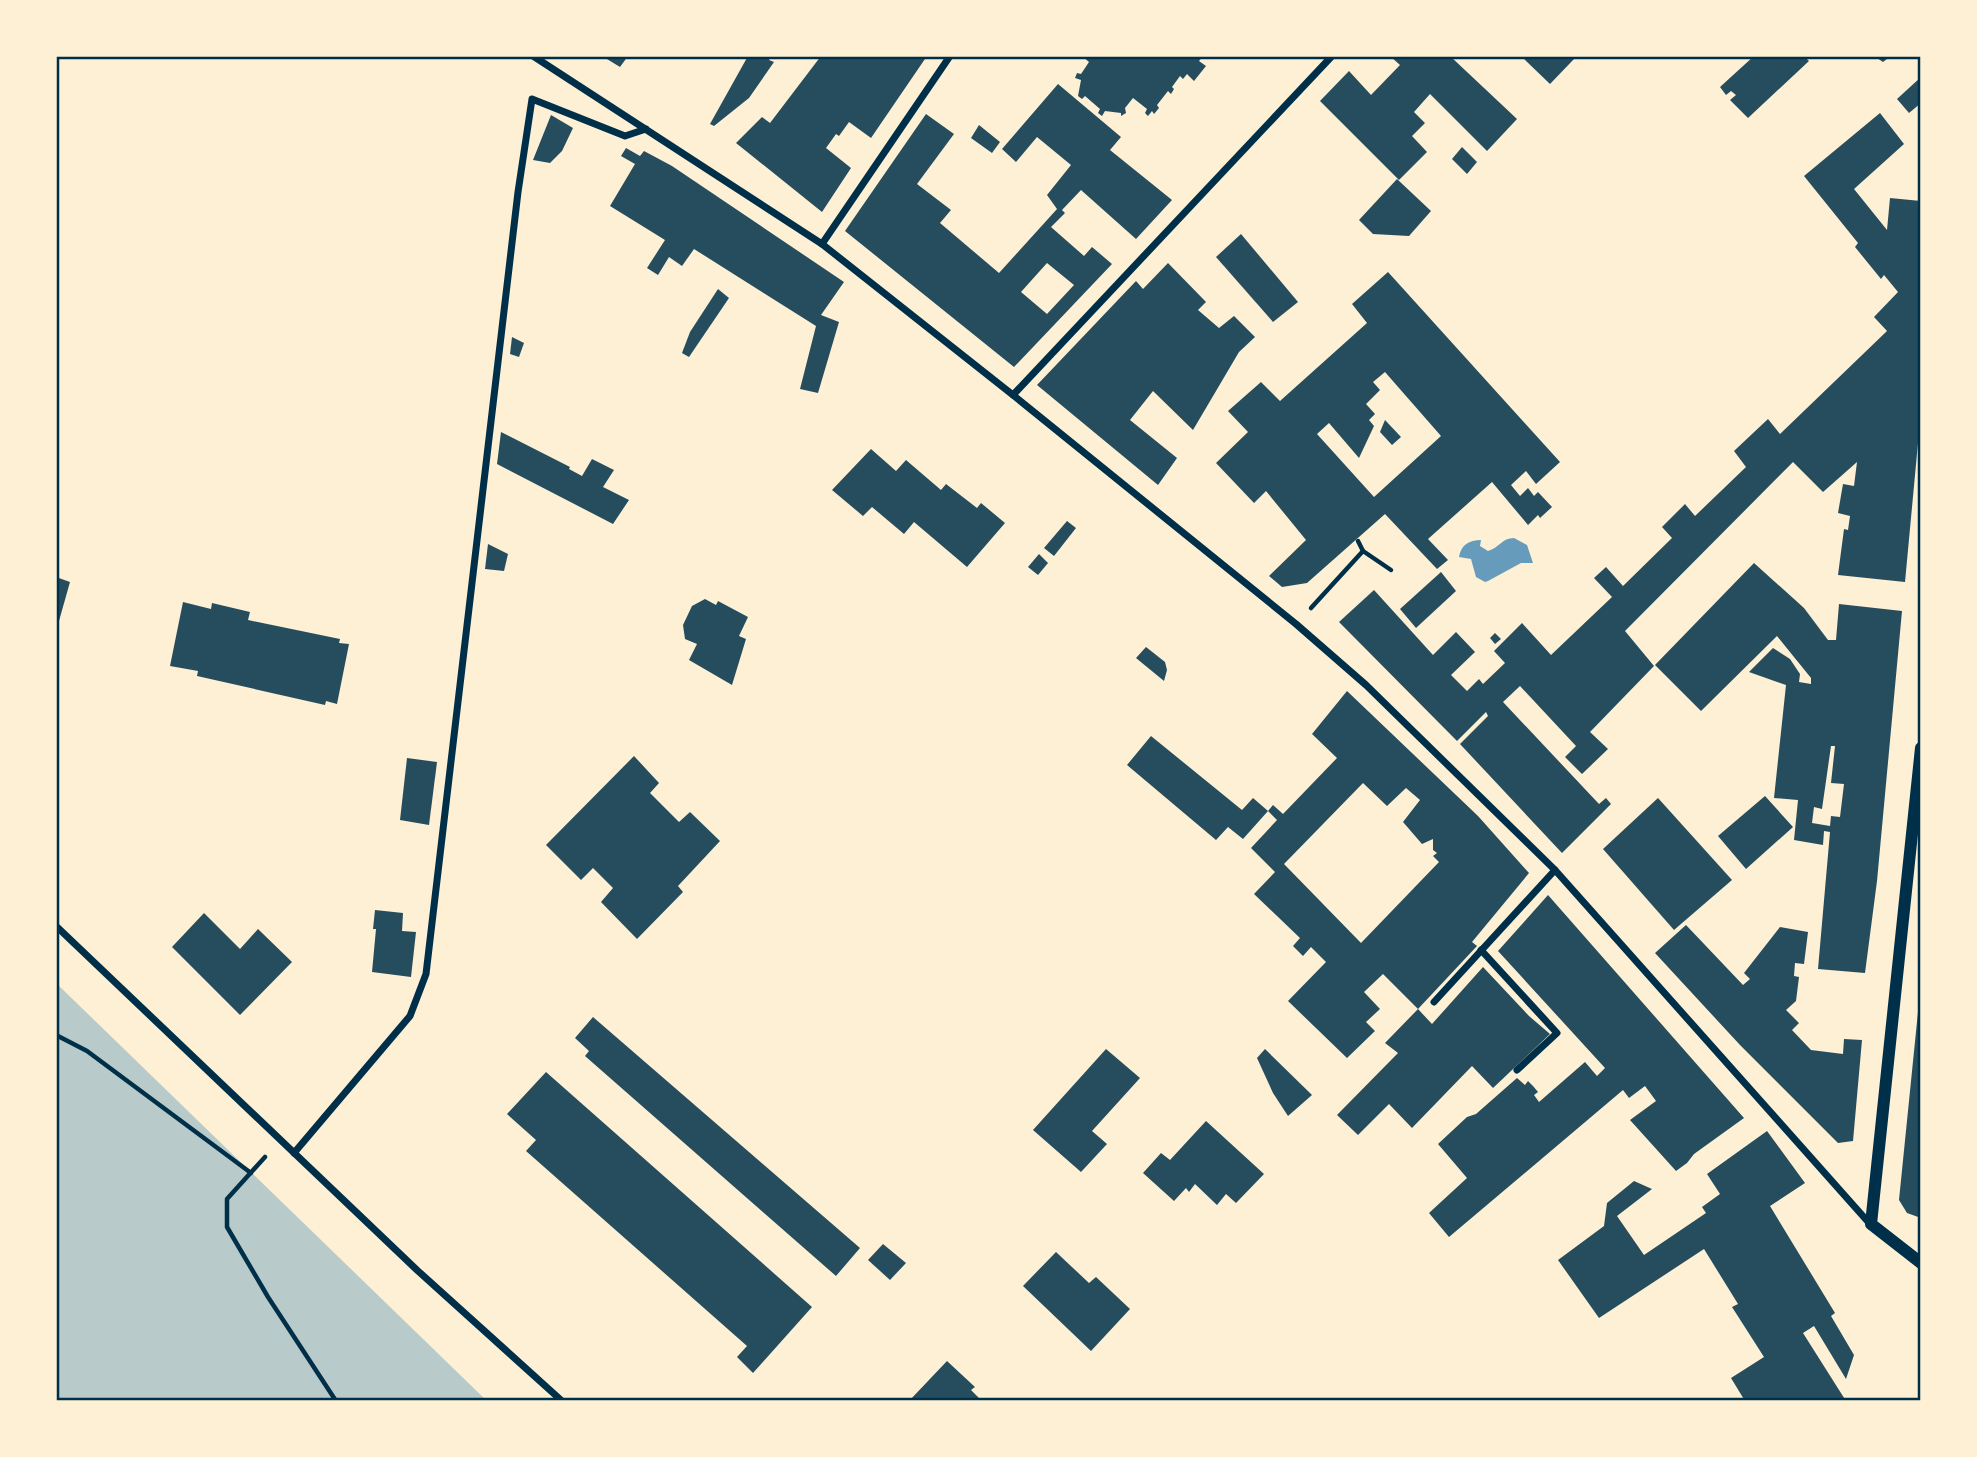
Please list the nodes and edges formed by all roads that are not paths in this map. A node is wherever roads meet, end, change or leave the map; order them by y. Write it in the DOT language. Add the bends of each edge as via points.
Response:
graph roads {
  1 [pos="533,56"];
  2 [pos="950,56"];
  3 [pos="1332,56"];
  4 [pos="646,129"];
  5 [pos="822,244"];
  6 [pos="1013,395"];
  7 [pos="1921,748"];
  8 [pos="1555,870"];
  9 [pos="56,926"];
  10 [pos="1481,950"];
  11 [pos="1434,1002"];
  12 [pos="1517,1070"];
  13 [pos="294,1153"];
  14 [pos="1871,1224"];
  15 [pos="1921,1263"];
  16 [pos="562,1401"];
  1 -- 4 [label="street"];
  2 -- 5 [label="street"];
  3 -- 6 [label="street"];
  4 -- 5 [label="street"];
  4 -- 13 [label="street" via="625,136 532,99 426,974 410,1016"];
  5 -- 6 [label="street"];
  6 -- 8 [label="street" via="1366,685"];
  7 -- 14 [label="street"];
  8 -- 10 [label="street"];
  8 -- 14 [label="street"];
  9 -- 13 [label="street"];
  10 -- 11 [label="street"];
  10 -- 12 [label="street" via="1557,1033"];
  13 -- 16 [label="street"];
  14 -- 15 [label="street"];
}
